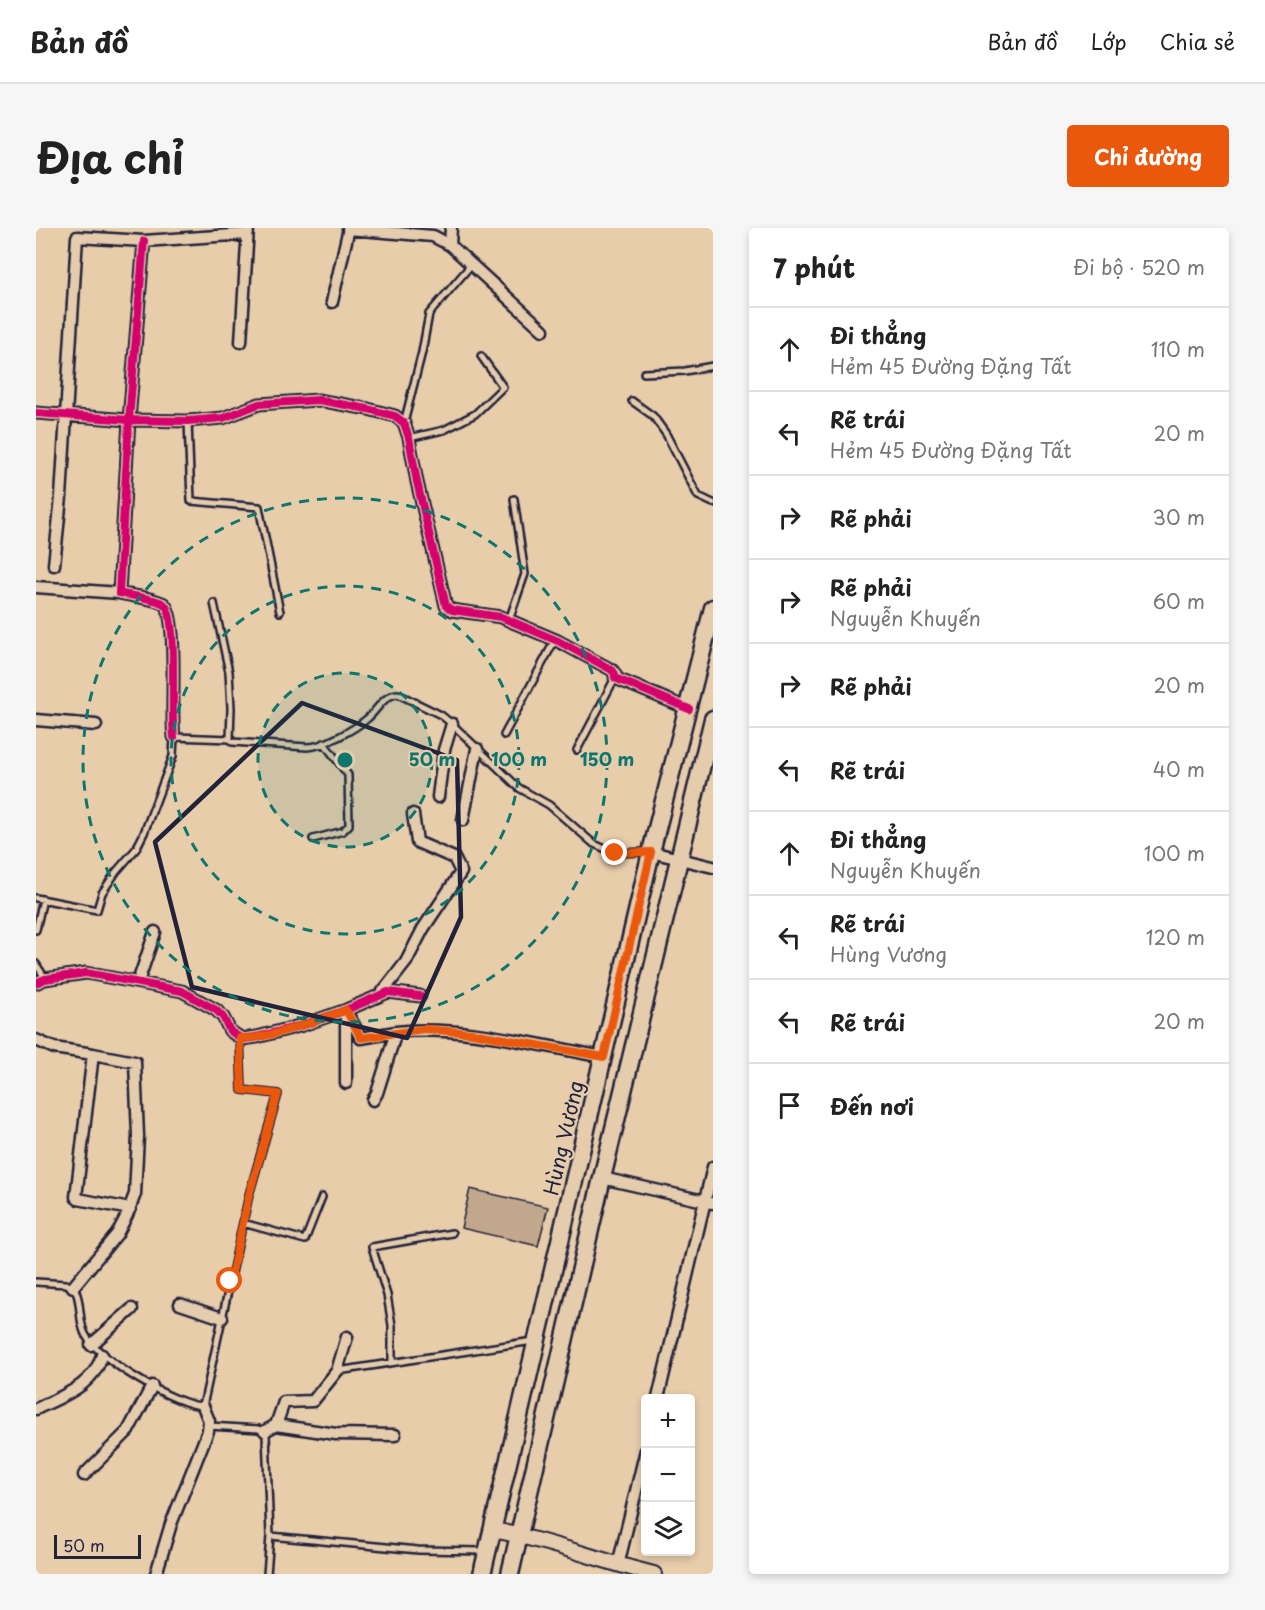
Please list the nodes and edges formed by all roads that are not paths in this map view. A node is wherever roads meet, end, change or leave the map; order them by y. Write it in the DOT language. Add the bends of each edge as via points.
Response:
graph roads {
  1 [pos="451,228"];
  2 [pos="349,229"];
  3 [pos="248,231"];
  4 [pos="78,233"];
  5 [pos="165,233"];
  6 [pos="144,241"];
  7 [pos="450,245"];
  8 [pos="471,265"];
  9 [pos="332,302"];
  10 [pos="543,330"];
  11 [pos="241,342"];
  12 [pos="481,356"];
  13 [pos="713,366"];
  14 [pos="644,373"];
  15 [pos="632,401"];
  16 [pos="36,413"];
  17 [pos="66,415"];
  18 [pos="129,420"];
  19 [pos="399,420"];
  20 [pos="188,421"];
  21 [pos="409,438"];
  22 [pos="514,499"];
  23 [pos="713,503"];
  24 [pos="54,565"];
  25 [pos="36,587"];
  26 [pos="119,593"];
  27 [pos="214,603"];
  28 [pos="713,608"];
  29 [pos="280,612"];
  30 [pos="509,620"];
  31 [pos="555,640"];
  32 [pos="615,678"];
  33 [pos="688,709"];
  34 [pos="713,719"];
  35 [pos="36,720"];
  36 [pos="96,724"];
  37 [pos="452,724"];
  38 [pos="504,735"];
  39 [pos="174,737"];
  40 [pos="230,739"];
  41 [pos="324,743"];
  42 [pos="477,749"];
  43 [pos="577,750"];
  44 [pos="438,796"];
  45 [pos="413,814"];
  46 [pos="464,820"];
  47 [pos="314,839"];
  48 [pos="651,852"];
  49 [pos="680,859"];
  50 [pos="713,867"];
  51 [pos="36,898"];
  52 [pos="43,899"];
  53 [pos="36,930"];
  54 [pos="155,932"];
  55 [pos="36,964"];
  56 [pos="41,981"];
  57 [pos="138,982"];
  58 [pos="381,994"];
  59 [pos="420,996"];
  60 [pos="346,1010"];
  61 [pos="396,1032"];
  62 [pos="240,1038"];
  63 [pos="36,1040"];
  64 [pos="93,1054"];
  65 [pos="604,1057"];
  66 [pos="346,1083"];
  67 [pos="373,1100"];
  68 [pos="713,1167"];
  69 [pos="602,1178"];
  70 [pos="322,1197"];
  71 [pos="709,1202"];
  72 [pos="130,1209"];
  73 [pos="243,1223"];
  74 [pos="452,1233"];
  75 [pos="36,1282"];
  76 [pos="73,1287"];
  77 [pos="180,1304"];
  78 [pos="132,1309"];
  79 [pos="222,1318"];
  80 [pos="347,1337"];
  81 [pos="537,1340"];
  82 [pos="91,1345"];
  83 [pos="102,1355"];
  84 [pos="392,1362"];
  85 [pos="337,1371"];
  86 [pos="152,1386"];
  87 [pos="659,1394"];
  88 [pos="203,1406"];
  89 [pos="36,1409"];
  90 [pos="276,1425"];
  91 [pos="209,1426"];
  92 [pos="265,1431"];
  93 [pos="396,1435"];
  94 [pos="641,1467"];
  95 [pos="84,1475"];
  96 [pos="493,1530"];
  97 [pos="519,1535"];
  98 [pos="270,1536"];
  99 [pos="488,1551"];
  100 [pos="618,1565"];
  101 [pos="156,1574"];
  102 [pos="267,1574"];
  103 [pos="482,1574"];
  104 [pos="510,1574"];
  105 [pos="654,1574"];
  1 -- 7 [label="street"];
  2 -- 7 [label="street" via="433,236"];
  2 -- 9 [label="street"];
  3 -- 5 [label="street"];
  3 -- 11 [label="street"];
  4 -- 6 [label="street"];
  4 -- 17 [label="street"];
  5 -- 6 [label="street"];
  6 -- 18 [label="street"];
  7 -- 8 [label="street"];
  8 -- 10 [label="street"];
  8 -- 19 [label="lane" via="429,314 422,352"];
  12 -- 21 [label="lane" via="503,387 475,414 444,430"];
  13 -- 14 [label="lane"];
  15 -- 23 [label="lane" via="659,425 698,496"];
  16 -- 17 [label="street"];
  17 -- 18 [label="street"];
  17 -- 24 [label="street"];
  18 -- 20 [label="street"];
  18 -- 26 [label="street"];
  19 -- 20 [label="street" via="368,409 318,400 259,404 223,418"];
  19 -- 21 [label="street"];
  20 -- 29 [label="lane" via="191,501 259,507"];
  21 -- 30 [label="street" via="446,606"];
  22 -- 30 [label="lane" via="525,574"];
  25 -- 26 [label="street"];
  26 -- 39 [label="street" via="157,601 168,610"];
  27 -- 40 [label="lane" via="229,672"];
  28 -- 33 [label="main road, Hùng Vương"];
  30 -- 31 [label="street"];
  31 -- 32 [label="street" via="612,670"];
  31 -- 38 [label="lane"];
  32 -- 33 [label="street"];
  32 -- 43 [label="lane"];
  33 -- 48 [label="main road, Hùng Vương"];
  34 -- 49 [label="main road"];
  35 -- 36 [label="street"];
  37 -- 41 [label="lane" via="393,694 368,718"];
  37 -- 42 [label="lane"];
  37 -- 44 [label="street"];
  39 -- 40 [label="lane"];
  39 -- 52 [label="lane" via="173,756 144,834 107,886 97,910"];
  40 -- 41 [label="lane" via="238,743 307,747"];
  41 -- 47 [label="lane" via="348,775 349,825 343,831"];
  42 -- 46 [label="street"];
  42 -- 48 [label="lane" via="519,788 549,805 594,844 615,853"];
  45 -- 58 [label="street" via="417,842 454,858 461,872 406,962"];
  48 -- 49 [label="street"];
  48 -- 65 [label="main road, Hùng Vương"];
  49 -- 50 [label="street"];
  49 -- 69 [label="main road"];
  51 -- 52 [label="lane"];
  52 -- 53 [label="lane"];
  54 -- 57 [label="street"];
  55 -- 56 [label="lane"];
  56 -- 57 [label="street" via="86,973"];
  57 -- 62 [label="street" via="197,998 216,1010 230,1031"];
  58 -- 59 [label="street"];
  58 -- 60 [label="street"];
  60 -- 61 [label="street" via="361,1038"];
  60 -- 62 [label="street" via="280,1031"];
  60 -- 66 [label="street"];
  61 -- 65 [label="street" via="424,1029 472,1033"];
  61 -- 67 [label="street"];
  62 -- 73 [label="lane" via="242,1090 278,1094"];
  63 -- 64 [label="street" via="54,1048"];
  64 -- 72 [label="street" via="132,1060 136,1065 137,1167"];
  64 -- 72 [label="street" via="76,1197"];
  65 -- 81 [label="main road, Hùng Vương"];
  68 -- 71 [label="street"];
  69 -- 71 [label="street"];
  69 -- 97 [label="main road"];
  70 -- 73 [label="lane" via="305,1240"];
  71 -- 87 [label="street"];
  72 -- 76 [label="street" via="117,1234"];
  73 -- 79 [label="lane"];
  74 -- 84 [label="lane" via="372,1247 387,1295"];
  75 -- 76 [label="lane"];
  76 -- 82 [label="lane" via="84,1333"];
  77 -- 79 [label="street"];
  78 -- 82 [label="street"];
  79 -- 88 [label="lane"];
  80 -- 85 [label="street"];
  81 -- 84 [label="lane"];
  81 -- 96 [label="main road, Hùng Vương"];
  82 -- 83 [label="lane"];
  83 -- 86 [label="lane"];
  83 -- 89 [label="street" via="97,1370 83,1385"];
  84 -- 85 [label="lane"];
  85 -- 90 [label="street" via="313,1401 284,1402"];
  86 -- 88 [label="lane"];
  86 -- 95 [label="street" via="128,1431"];
  88 -- 91 [label="street"];
  90 -- 92 [label="street"];
  90 -- 93 [label="street" via="336,1434"];
  91 -- 92 [label="lane"];
  91 -- 101 [label="street"];
  92 -- 98 [label="lane"];
  94 -- 100 [label="street"];
  96 -- 97 [label="street"];
  96 -- 99 [label="main road, Hùng Vương"];
  97 -- 100 [label="street"];
  97 -- 104 [label="main road"];
  98 -- 99 [label="lane" via="418,1550"];
  98 -- 102 [label="lane"];
  99 -- 103 [label="main road, Hùng Vương"];
  100 -- 105 [label="street"];
}
